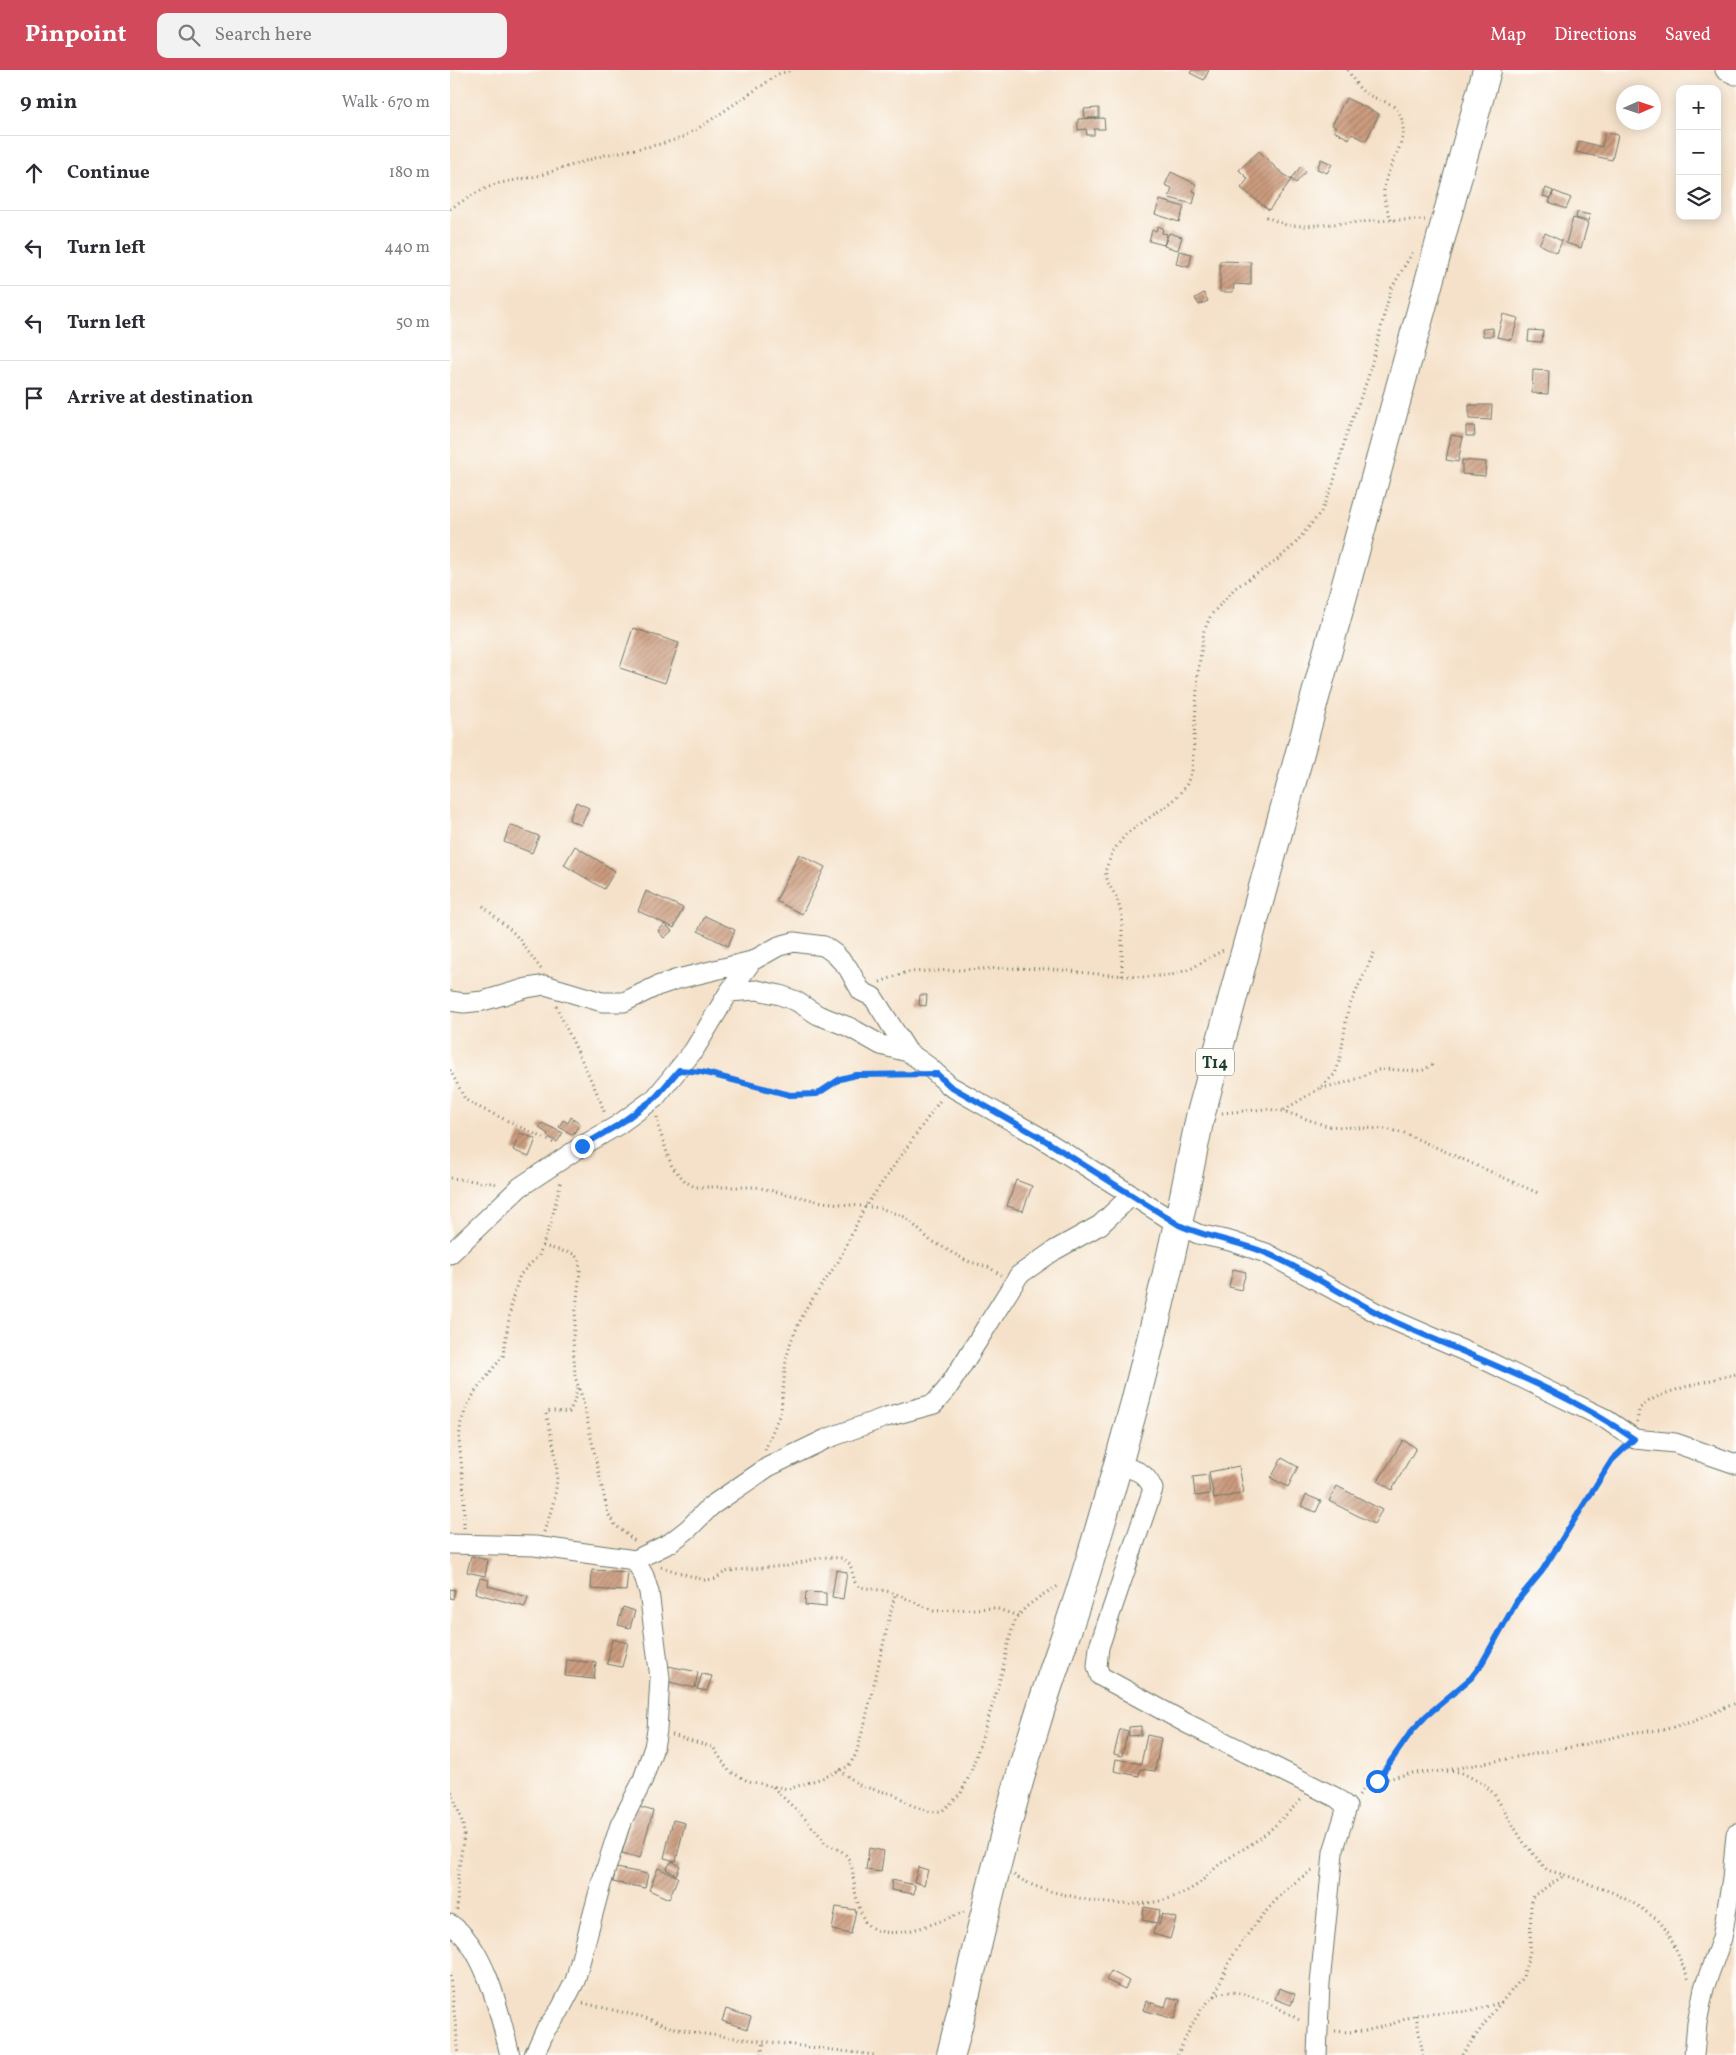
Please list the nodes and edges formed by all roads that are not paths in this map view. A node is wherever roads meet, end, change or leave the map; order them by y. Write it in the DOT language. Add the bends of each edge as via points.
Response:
graph roads {
  1 [pos="1487,70"];
  2 [pos="1725,70"];
  3 [pos="1736,75"];
  4 [pos="752,962"];
  5 [pos="730,992"];
  6 [pos="450,1001"];
  7 [pos="908,1052"];
  8 [pos="1131,1196"];
  9 [pos="1179,1225"];
  10 [pos="450,1254"];
  11 [pos="1736,1464"];
  12 [pos="1118,1465"];
  13 [pos="457,1544"];
  14 [pos="641,1560"];
  15 [pos="1736,1834"];
  16 [pos="455,1927"];
  17 [pos="510,2055"];
  18 [pos="534,2055"];
  19 [pos="951,2055"];
  20 [pos="1317,2055"];
  21 [pos="1694,2055"];
  1 -- 9 [label="highway, T14" via="1200,1117"];
  2 -- 3 [label="street"];
  4 -- 5 [label="street"];
  4 -- 6 [label="street" via="678,979 624,1002 602,1002 551,986 536,985 483,1001"];
  4 -- 7 [label="street" via="779,946 794,942 824,946 848,968 861,991 873,997"];
  5 -- 7 [label="street" via="757,990 780,995 881,1045"];
  5 -- 10 [label="street" via="694,1050 655,1098 520,1187"];
  7 -- 8 [label="street" via="943,1080"];
  8 -- 9 [label="street"];
  8 -- 14 [label="street" via="1100,1225 1019,1275 934,1404 826,1439 761,1472 711,1506 670,1543"];
  9 -- 11 [label="street" via="1198,1234 1266,1253 1379,1314 1485,1360 1604,1418 1634,1439 1675,1443"];
  9 -- 12 [label="highway, T14" via="1139,1394"];
  12 -- 19 [label="highway, T14" via="1035,1725"];
  12 -- 20 [label="street" via="1140,1472 1148,1478 1153,1489 1099,1646 1097,1666 1100,1676 1186,1723 1338,1798 1347,1807 1333,1852 1320,1983"];
  13 -- 14 [label="street" via="541,1547"];
  14 -- 18 [label="street" via="649,1592 660,1678 657,1730 649,1766 614,1842 575,1981"];
  15 -- 21 [label="street" via="1722,1938 1704,1988"];
  16 -- 17 [label="street" via="479,1956"];
}
